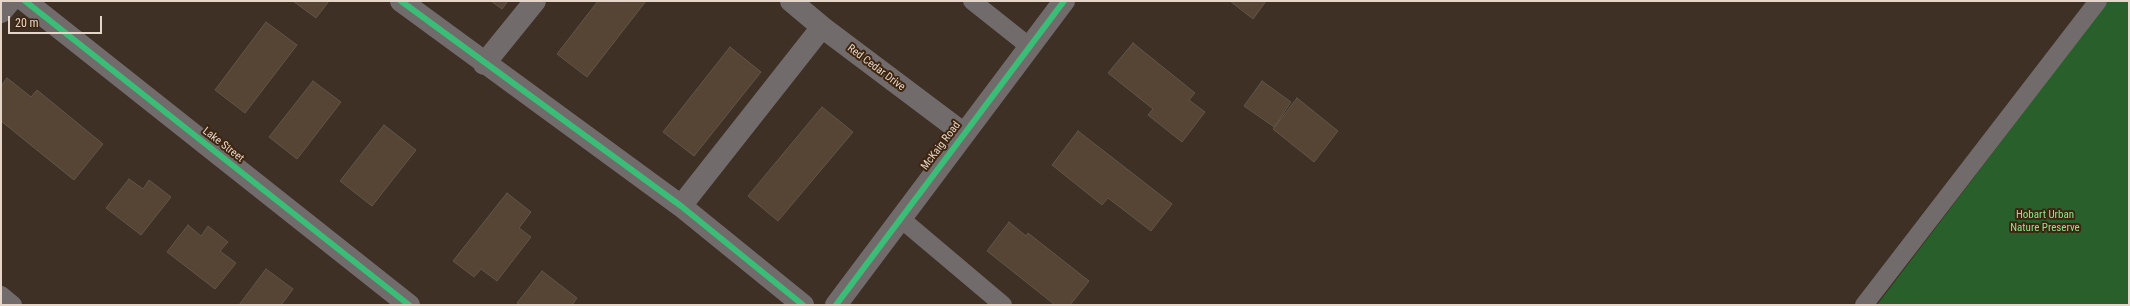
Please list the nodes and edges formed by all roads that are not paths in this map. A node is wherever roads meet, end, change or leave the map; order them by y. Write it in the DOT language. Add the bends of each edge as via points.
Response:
graph roads {
  1 [pos="10,1"];
  2 [pos="25,1"];
  3 [pos="401,1"];
  4 [pos="535,1"];
  5 [pos="791,1"];
  6 [pos="972,1"];
  7 [pos="1064,1"];
  8 [pos="2098,1"];
  9 [pos="1,12"];
  10 [pos="822,27"];
  11 [pos="1030,47"];
  12 [pos="484,64"];
  13 [pos="964,133"];
  14 [pos="681,206"];
  15 [pos="900,218"];
  16 [pos="1,295"];
  17 [pos="14,305"];
  18 [pos="409,305"];
  19 [pos="803,305"];
  20 [pos="836,305"];
  21 [pos="1004,305"];
  22 [pos="1864,305"];
  1 -- 9 [label="street"];
  2 -- 18 [label="street, Lake Street"];
  3 -- 12 [label="street"];
  4 -- 12 [label="street"];
  5 -- 10 [label="street, Red Cedar Drive"];
  6 -- 11 [label="lane"];
  7 -- 11 [label="street, McKaig Road"];
  8 -- 22 [label="lane"];
  10 -- 13 [label="street, Red Cedar Drive"];
  10 -- 14 [label="street"];
  11 -- 13 [label="street, McKaig Road"];
  12 -- 14 [label="street"];
  13 -- 15 [label="street, McKaig Road"];
  14 -- 19 [label="street"];
  15 -- 20 [label="street, McKaig Road"];
  15 -- 21 [label="lane"];
  16 -- 17 [label="lane"];
}
